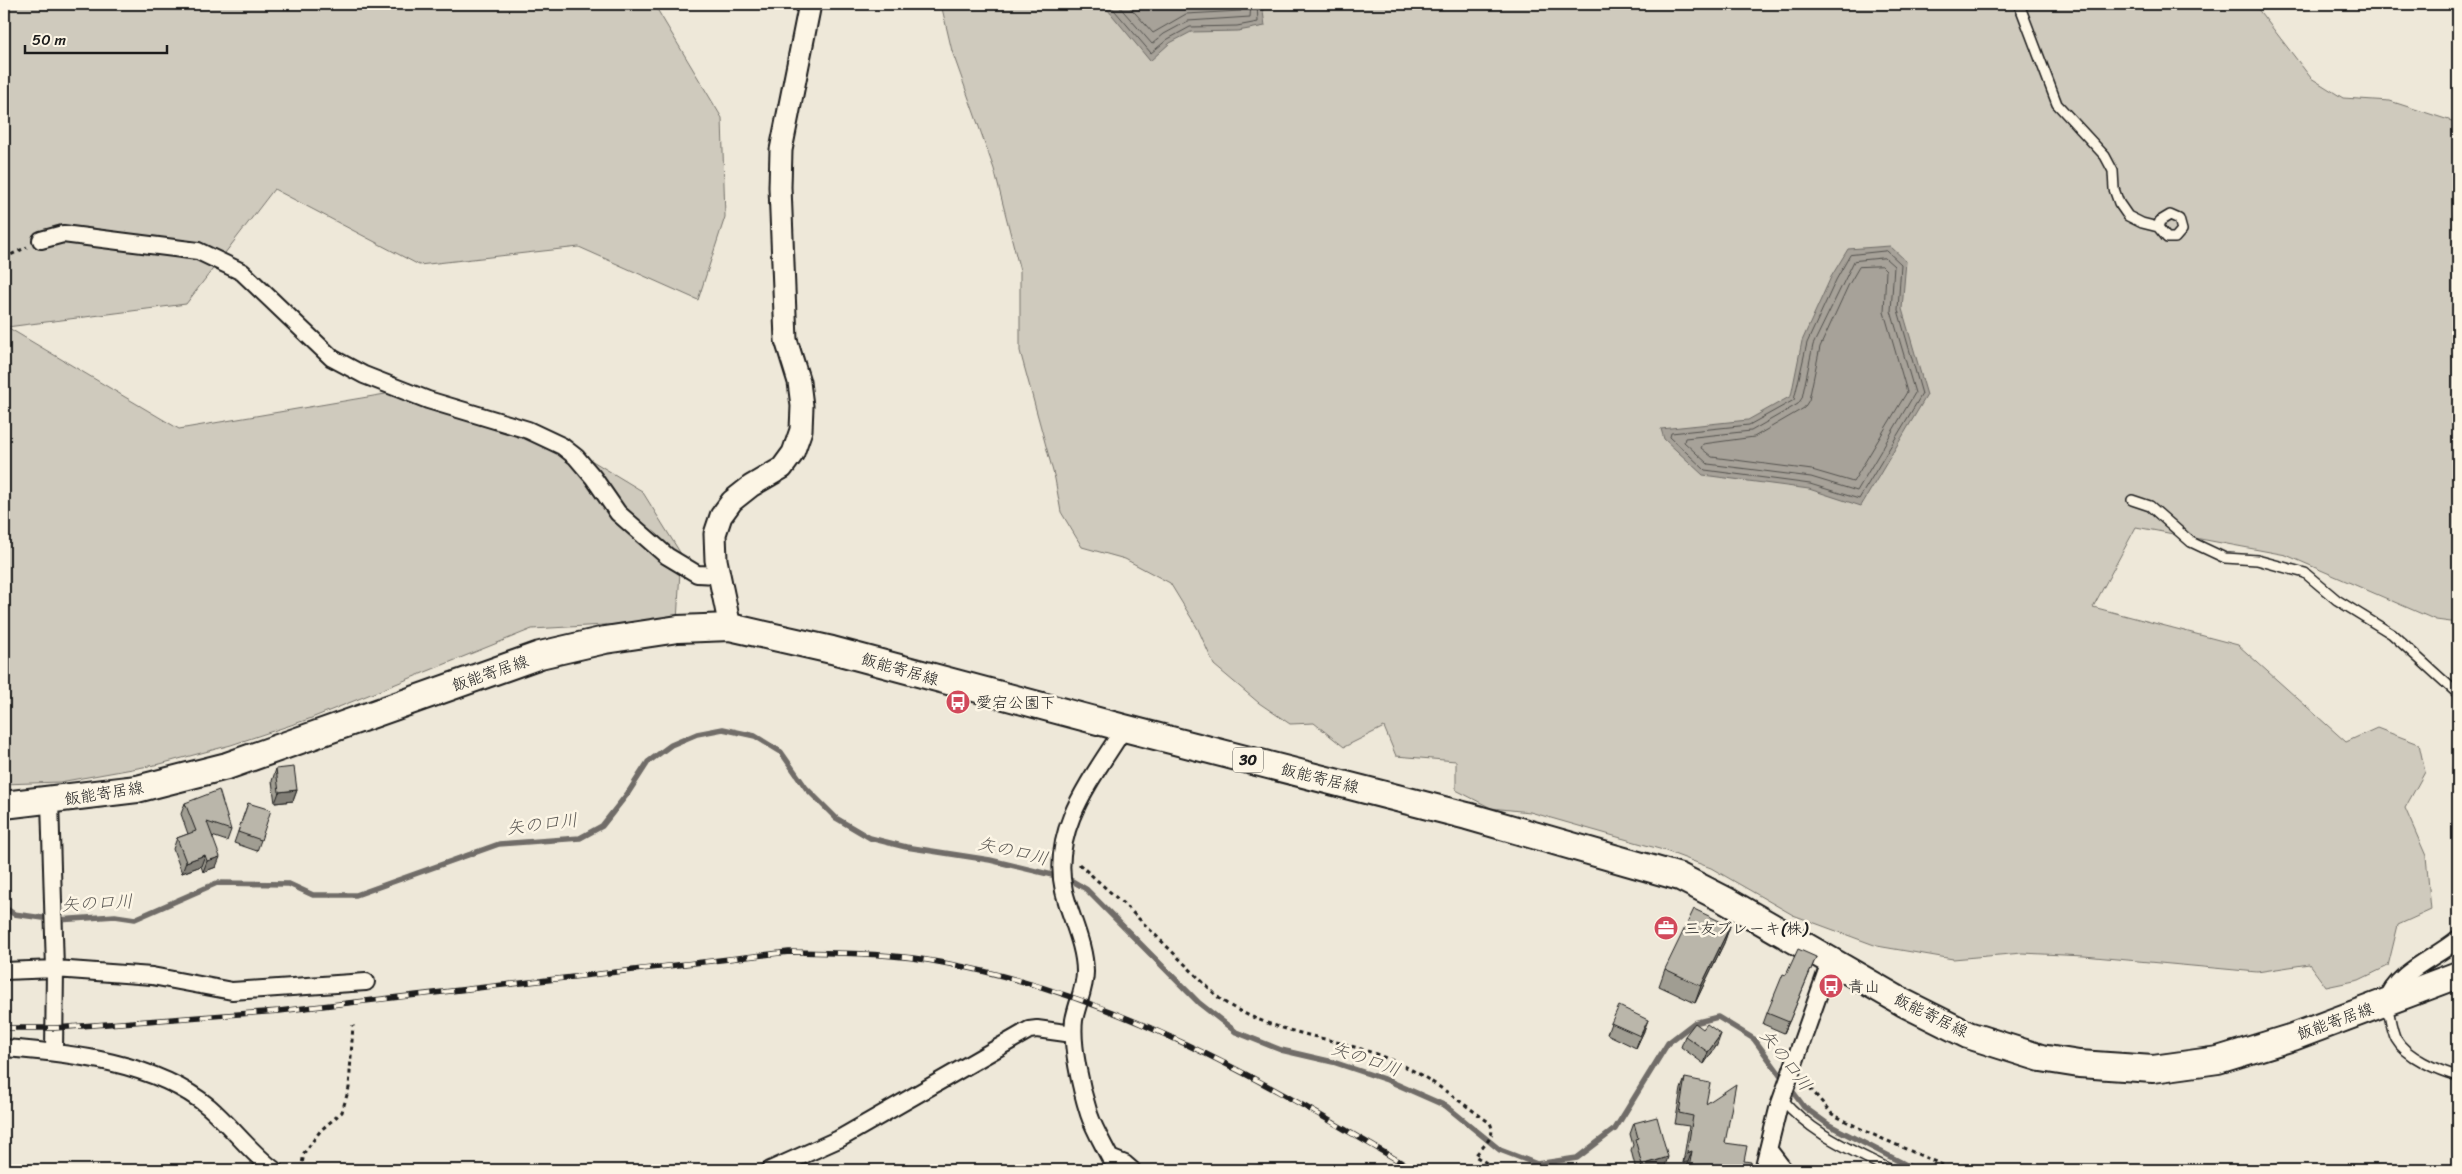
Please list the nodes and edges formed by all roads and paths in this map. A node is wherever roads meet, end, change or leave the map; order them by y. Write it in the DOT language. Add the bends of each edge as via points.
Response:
graph roads {
  1 [pos="810,4"];
  2 [pos="2019,4"];
  3 [pos="2158,227"];
  4 [pos="41,240"];
  5 [pos="4,258"];
  6 [pos="2132,500"];
  7 [pos="718,575"];
  8 [pos="730,627"];
  9 [pos="2458,694"];
  10 [pos="1124,728"];
  11 [pos="50,801"];
  12 [pos="4,805"];
  13 [pos="1062,858"];
  14 [pos="2458,939"];
  15 [pos="1830,962"];
  16 [pos="55,969"];
  17 [pos="4,971"];
  18 [pos="2458,974"];
  19 [pos="366,982"];
  20 [pos="2386,1002"];
  21 [pos="353,1025"];
  22 [pos="1073,1034"];
  23 [pos="4,1048"];
  24 [pos="54,1052"];
  25 [pos="1793,1070"];
  26 [pos="2458,1076"];
  27 [pos="1782,1098"];
  28 [pos="1768,1149"];
  29 [pos="274,1170"];
  30 [pos="301,1170"];
  31 [pos="770,1170"];
  32 [pos="1132,1170"];
  33 [pos="1498,1170"];
  34 [pos="1763,1170"];
  35 [pos="1784,1170"];
  36 [pos="1892,1170"];
  37 [pos="1954,1170"];
  1 -- 7 [label="street" via="781,150 780,187 786,340 798,382 801,430 793,453 782,468 751,486 732,501 721,516 715,534"];
  2 -- 3 [label="lane" via="2057,104 2105,156 2113,170 2114,190 2128,216"];
  4 -- 5 [label="path"];
  4 -- 7 [label="street" via="63,234 198,251 242,272 332,358 364,375 428,400 528,430 562,446 593,477 618,513 667,556 697,574"];
  6 -- 9 [label="lane" via="2150,506 2191,542 2225,558 2258,560 2305,574 2338,600 2392,634"];
  7 -- 8 [label="street"];
  8 -- 10 [label="main road, 飯能寄居線 / 30" via="832,650"];
  8 -- 11 [label="main road, 飯能寄居線 / 30" via="678,629 623,637 540,655 227,766 137,789"];
  10 -- 13 [label="street" via="1071,814"];
  10 -- 15 [label="main road, 飯能寄居線 / 30" via="1467,816 1680,877 1726,900"];
  11 -- 12 [label="main road, 飯能寄居線 / 30"];
  11 -- 16 [label="street"];
  13 -- 22 [label="street" via="1063,888 1085,970"];
  13 -- 33 [label="path" via="1091,872 1221,1000 1238,1011 1270,1025 1385,1057 1426,1076 1490,1123 1492,1136 1475,1156"];
  14 -- 20 [label="street" via="2401,977"];
  15 -- 20 [label="main road, 飯能寄居線 / 30" via="1968,1034 2042,1058 2120,1068 2153,1069 2218,1060 2284,1040"];
  15 -- 25 [label="street"];
  16 -- 17 [label="street"];
  16 -- 19 [label="street" via="152,976 232,991"];
  16 -- 24 [label="street"];
  18 -- 20 [label="main road, 飯能寄居線 / 30"];
  20 -- 26 [label="lane" via="2396,1039 2410,1053 2437,1070"];
  21 -- 30 [label="path" via="349,1088 342,1112 321,1130 304,1153"];
  22 -- 31 [label="street" via="1029,1030 839,1139"];
  22 -- 32 [label="street" via="1089,1114 1110,1158"];
  23 -- 24 [label="street"];
  24 -- 29 [label="street" via="114,1064 164,1080 192,1094"];
  25 -- 27 [label="street"];
  25 -- 37 [label="path" via="1832,1114"];
  27 -- 28 [label="street"];
  27 -- 36 [label="lane" via="1799,1118 1824,1136"];
  28 -- 34 [label="street"];
  28 -- 35 [label="street"];
}
